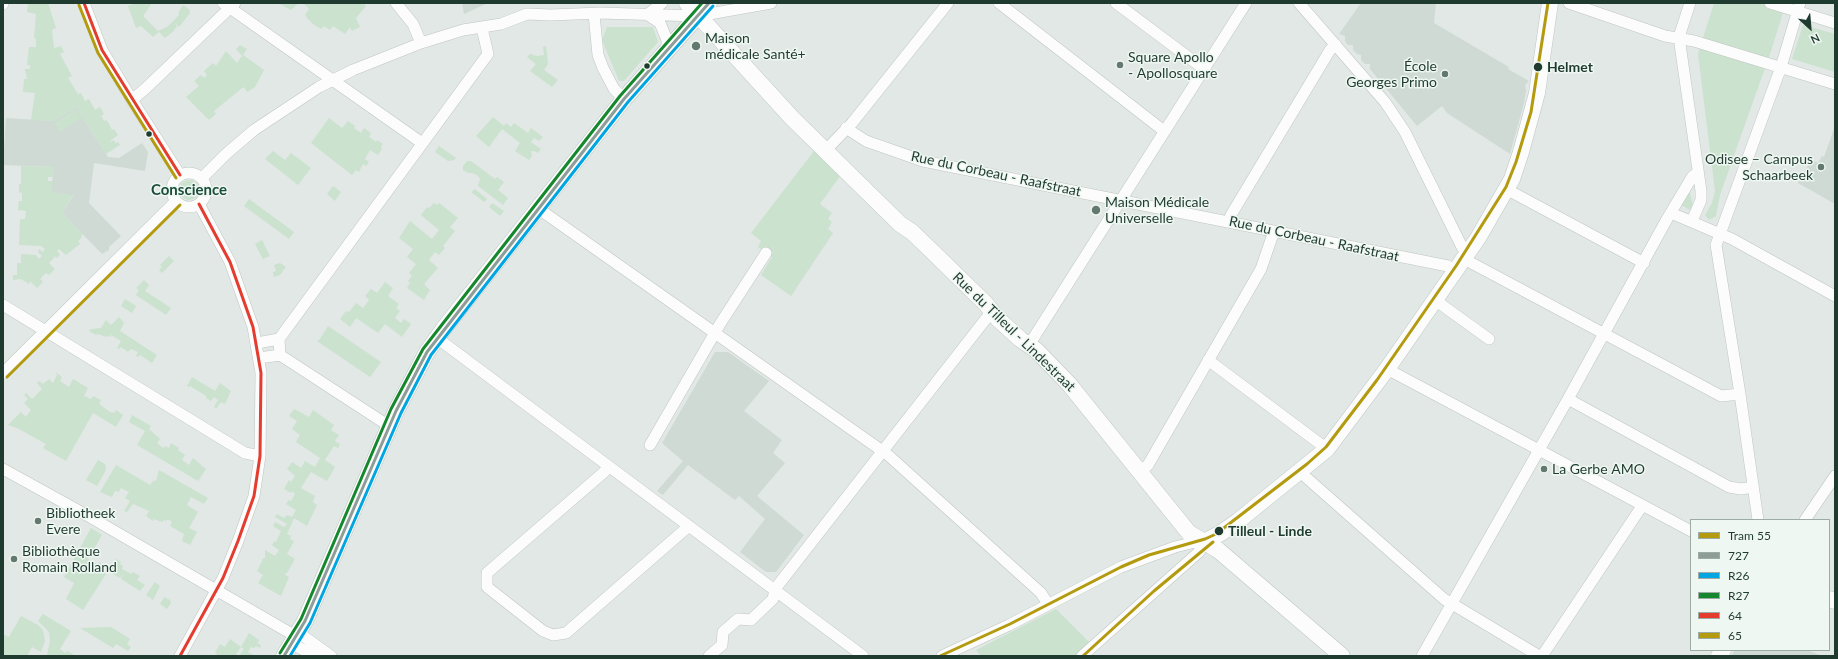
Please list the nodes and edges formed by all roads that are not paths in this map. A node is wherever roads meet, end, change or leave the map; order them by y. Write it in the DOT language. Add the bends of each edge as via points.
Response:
graph roads {
  1 [pos="84,3"];
  2 [pos="396,3"];
  3 [pos="662,3"];
  4 [pos="687,3"];
  5 [pos="709,3"];
  6 [pos="771,3"];
  7 [pos="948,3"];
  8 [pos="999,3"];
  9 [pos="1116,3"];
  10 [pos="1246,3"];
  11 [pos="1299,3"];
  12 [pos="1550,3"];
  13 [pos="1569,3"];
  14 [pos="1690,3"];
  15 [pos="1770,3"];
  16 [pos="230,5"];
  17 [pos="734,6"];
  18 [pos="1798,7"];
  19 [pos="538,8"];
  20 [pos="594,14"];
  21 [pos="647,15"];
  22 [pos="698,16"];
  23 [pos="1835,23"];
  24 [pos="482,28"];
  25 [pos="1679,37"];
  26 [pos="421,43"];
  27 [pos="1336,45"];
  28 [pos="667,49"];
  29 [pos="1781,67"];
  30 [pos="1204,69"];
  31 [pos="333,80"];
  32 [pos="1835,84"];
  33 [pos="624,99"];
  34 [pos="132,100"];
  35 [pos="846,128"];
  36 [pos="1164,131"];
  37 [pos="422,143"];
  38 [pos="825,151"];
  39 [pos="1698,172"];
  40 [pos="180,175"];
  41 [pos="202,178"];
  42 [pos="1506,189"];
  43 [pos="1122,200"];
  44 [pos="176,201"];
  45 [pos="199,204"];
  46 [pos="539,209"];
  47 [pos="1671,213"];
  48 [pos="1229,221"];
  49 [pos="1692,221"];
  50 [pos="1274,231"];
  51 [pos="1719,232"];
  52 [pos="766,253"];
  53 [pos="1463,261"];
  54 [pos="1644,263"];
  55 [pos="1835,296"];
  56 [pos="1435,300"];
  57 [pos="3,305"];
  58 [pos="992,311"];
  59 [pos="45,332"];
  60 [pos="715,333"];
  61 [pos="1604,334"];
  62 [pos="437,338"];
  63 [pos="279,339"];
  64 [pos="1489,339"];
  65 [pos="257,343"];
  66 [pos="1029,345"];
  67 [pos="280,355"];
  68 [pos="260,358"];
  69 [pos="1208,360"];
  70 [pos="1387,369"];
  71 [pos="3,373"];
  72 [pos="1740,394"];
  73 [pos="1568,399"];
  74 [pos="389,426"];
  75 [pos="650,445"];
  76 [pos="1327,449"];
  77 [pos="882,450"];
  78 [pos="1538,451"];
  79 [pos="260,456"];
  80 [pos="608,467"];
  81 [pos="3,470"];
  82 [pos="1141,471"];
  83 [pos="1300,472"];
  84 [pos="1835,476"];
  85 [pos="1753,487"];
  86 [pos="1642,506"];
  87 [pos="1758,519"];
  88 [pos="1806,519"];
  89 [pos="689,526"];
  90 [pos="1690,530"];
  91 [pos="1204,542"];
  92 [pos="775,589"];
  93 [pos="217,590"];
  94 [pos="1452,603"];
  95 [pos="1048,604"];
  96 [pos="293,642"];
  97 [pos="1096,652"];
  98 [pos="1338,655"];
  99 [pos="180,656"];
  100 [pos="316,656"];
  101 [pos="331,656"];
  102 [pos="709,656"];
  103 [pos="863,656"];
  104 [pos="942,656"];
  105 [pos="1082,656"];
  106 [pos="1422,656"];
  107 [pos="1539,656"];
  108 [pos="1542,656"];
  1 -- 34 [label="street" via="102,50"];
  2 -- 26 [label="street" via="413,24"];
  3 -- 21 [label="street"];
  4 -- 22 [label="street, Rue du Tilleul - Lindestraat"];
  5 -- 22 [label="street"];
  6 -- 17 [label="street"];
  7 -- 35 [label="street"];
  8 -- 36 [label="street"];
  9 -- 30 [label="street"];
  10 -- 30 [label="street"];
  11 -- 27 [label="street"];
  12 -- 42 [label="street" via="1535,104 1517,166"];
  13 -- 25 [label="street" via="1664,36"];
  14 -- 25 [label="street"];
  15 -- 18 [label="street"];
  16 -- 31 [label="street"];
  16 -- 34 [label="street"];
  17 -- 22 [label="street"];
  18 -- 23 [label="street"];
  18 -- 29 [label="street"];
  19 -- 20 [label="street" via="551,15"];
  19 -- 24 [label="street" via="501,24"];
  20 -- 21 [label="street"];
  20 -- 33 [label="street" via="598,55 614,89"];
  21 -- 22 [label="street"];
  21 -- 28 [label="street" via="660,23 667,40"];
  22 -- 28 [label="street"];
  22 -- 38 [label="street, Rue du Tilleul - Lindestraat"];
  24 -- 26 [label="street" via="463,30"];
  24 -- 37 [label="street" via="488,54"];
  25 -- 29 [label="street"];
  25 -- 39 [label="street"];
  26 -- 31 [label="street"];
  27 -- 48 [label="street" via="1330,50"];
  27 -- 53 [label="street" via="1385,102 1405,132 1464,250"];
  28 -- 33 [label="street"];
  29 -- 32 [label="street"];
  29 -- 51 [label="street"];
  30 -- 36 [label="street"];
  31 -- 37 [label="street"];
  31 -- 41 [label="street" via="254,130"];
  33 -- 46 [label="street"];
  34 -- 40 [label="street"];
  35 -- 38 [label="street"];
  35 -- 43 [label="street, Rue du Corbeau - Raafstraat" via="866,141 923,161"];
  36 -- 43 [label="street"];
  37 -- 63 [label="street"];
  38 -- 58 [label="street, Rue du Tilleul - Lindestraat"];
  39 -- 47 [label="street" via="1692,177"];
  39 -- 49 [label="street" via="1701,200"];
  40 -- 41 [label="street" via="189,173"];
  40 -- 44 [label="street" via="172,188"];
  41 -- 45 [label="street" via="206,192"];
  42 -- 53 [label="street"];
  42 -- 54 [label="street"];
  43 -- 48 [label="street, Rue du Corbeau - Raafstraat"];
  43 -- 66 [label="street"];
  44 -- 45 [label="street" via="184,207"];
  44 -- 59 [label="street"];
  45 -- 65 [label="street" via="219,239 235,275"];
  46 -- 60 [label="street"];
  46 -- 62 [label="street"];
  47 -- 49 [label="street"];
  47 -- 54 [label="street"];
  48 -- 50 [label="street, Rue du Corbeau - Raafstraat"];
  49 -- 51 [label="street"];
  50 -- 53 [label="street, Rue du Corbeau - Raafstraat" via="1448,266"];
  50 -- 69 [label="street" via="1261,269"];
  51 -- 55 [label="street"];
  51 -- 72 [label="street" via="1716,245"];
  52 -- 60 [label="street"];
  53 -- 56 [label="street"];
  53 -- 61 [label="street, Rue du Corbeau - Raafstraat"];
  54 -- 61 [label="street"];
  56 -- 64 [label="street"];
  56 -- 70 [label="street"];
  57 -- 59 [label="street"];
  58 -- 66 [label="street, Rue du Tilleul - Lindestraat"];
  58 -- 77 [label="street"];
  59 -- 71 [label="street"];
  59 -- 79 [label="street" via="245,453"];
  60 -- 75 [label="street"];
  60 -- 77 [label="street"];
  61 -- 72 [label="street, Rue du Corbeau - Raafstraat" via="1721,396"];
  61 -- 73 [label="street"];
  62 -- 74 [label="street" via="406,390"];
  62 -- 80 [label="street"];
  63 -- 65 [label="street"];
  63 -- 67 [label="street"];
  65 -- 68 [label="street"];
  66 -- 82 [label="street, Rue du Tilleul - Lindestraat" via="1069,384"];
  67 -- 68 [label="street"];
  67 -- 74 [label="street"];
  68 -- 79 [label="street"];
  69 -- 76 [label="street"];
  69 -- 82 [label="street" via="1148,465"];
  70 -- 76 [label="street"];
  70 -- 78 [label="street"];
  72 -- 85 [label="street"];
  73 -- 78 [label="street"];
  73 -- 85 [label="street" via="1729,487"];
  74 -- 96 [label="street" via="326,575"];
  76 -- 83 [label="street"];
  77 -- 92 [label="street"];
  77 -- 95 [label="street" via="1041,593"];
  78 -- 86 [label="street"];
  78 -- 94 [label="street"];
  79 -- 93 [label="street" via="254,496 224,578"];
  80 -- 89 [label="street"];
  80 -- 89 [label="street" via="487,574 487,587 543,631 553,635 566,633"];
  81 -- 93 [label="street"];
  82 -- 91 [label="street, Rue du Tilleul - Lindestraat" via="1189,533"];
  83 -- 91 [label="street" via="1227,529"];
  83 -- 94 [label="street" via="1444,599"];
  84 -- 88 [label="street"];
  85 -- 87 [label="street"];
  86 -- 90 [label="street"];
  86 -- 108 [label="street"];
  89 -- 92 [label="street"];
  91 -- 95 [label="street" via="1186,544 1149,555"];
  91 -- 97 [label="street" via="1199,552"];
  91 -- 98 [label="street, Rue du Tilleul - Lindestraat" via="1220,552"];
  92 -- 102 [label="street" via="773,598 750,620 738,619 722,632 722,645"];
  92 -- 103 [label="street"];
  93 -- 96 [label="street"];
  93 -- 99 [label="street"];
  94 -- 106 [label="street"];
  94 -- 107 [label="street"];
  95 -- 104 [label="street"];
  96 -- 100 [label="street"];
  96 -- 101 [label="street"];
  97 -- 105 [label="street"];
}
